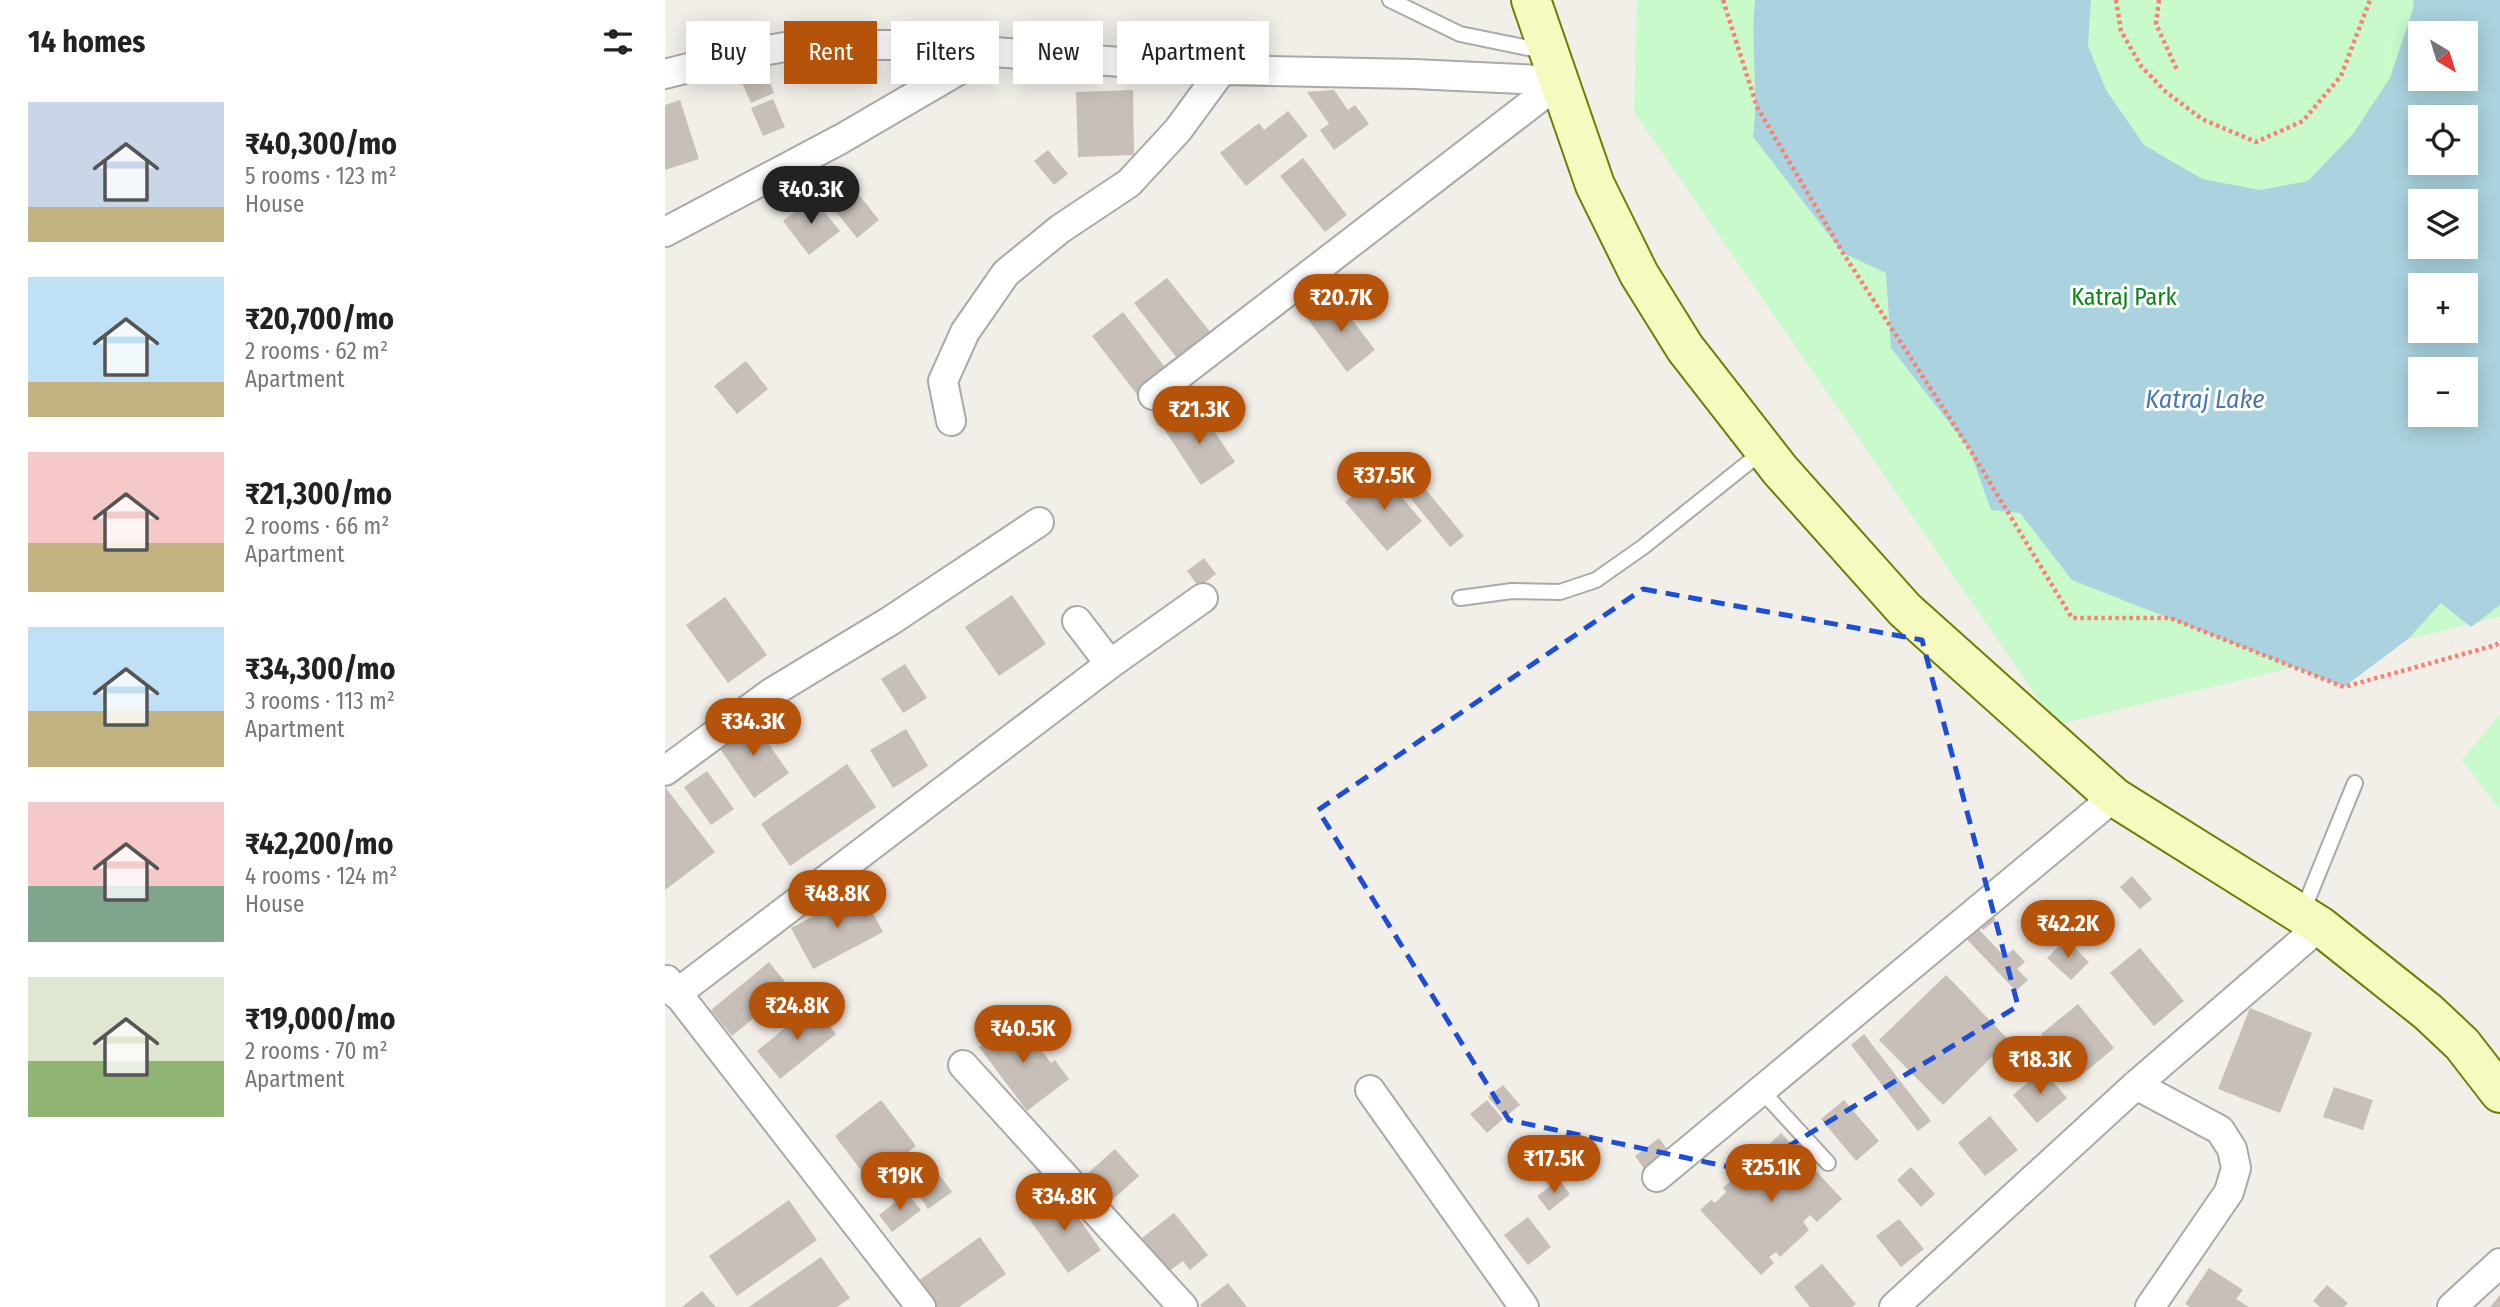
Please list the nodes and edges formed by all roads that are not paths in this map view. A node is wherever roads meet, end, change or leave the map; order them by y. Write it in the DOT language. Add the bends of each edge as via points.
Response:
graph roads {
  1 [pos="1390,0"];
  2 [pos="1531,0"];
  3 [pos="891,45"];
  4 [pos="999,53"];
  5 [pos="1117,62"];
  6 [pos="1555,66"];
  7 [pos="1269,71"];
  8 [pos="665,74"];
  9 [pos="935,84"];
  10 [pos="1212,84"];
  11 [pos="665,232"];
  12 [pos="1153,395"];
  13 [pos="951,421"];
  14 [pos="1764,450"];
  15 [pos="1039,522"];
  16 [pos="1203,598"];
  17 [pos="1460,598"];
  18 [pos="1077,621"];
  19 [pos="1111,664"];
  20 [pos="665,771"];
  21 [pos="2355,783"];
  22 [pos="2114,797"];
  23 [pos="2310,920"];
  24 [pos="671,986"];
  25 [pos="963,1065"];
  26 [pos="2136,1085"];
  27 [pos="1370,1090"];
  28 [pos="1761,1090"];
  29 [pos="2500,1093"];
  30 [pos="1828,1163"];
  31 [pos="1657,1177"];
  32 [pos="2500,1263"];
  33 [pos="921,1307"];
  34 [pos="1184,1307"];
  35 [pos="1524,1307"];
  36 [pos="1894,1307"];
  37 [pos="2150,1307"];
  38 [pos="2452,1307"];
  1 -- 6 [label="lane" via="1460,34"];
  2 -- 6 [label="street"];
  3 -- 8 [label="street" via="797,45"];
  4 -- 5 [label="street"];
  6 -- 7 [label="street" via="1414,74"];
  6 -- 12 [label="street"];
  6 -- 14 [label="street" via="1595,185 1639,274 1685,348"];
  9 -- 11 [label="street"];
  10 -- 13 [label="street" via="1178,130 1129,183 1060,229 1006,273 965,332 943,381"];
  14 -- 17 [label="lane" via="1597,580 1560,592 1512,591"];
  14 -- 22 [label="street" via="1905,610"];
  15 -- 20 [label="street" via="771,693"];
  16 -- 19 [label="street"];
  18 -- 19 [label="street"];
  19 -- 24 [label="street"];
  21 -- 23 [label="lane"];
  22 -- 23 [label="street"];
  22 -- 28 [label="street"];
  23 -- 26 [label="street"];
  23 -- 29 [label="street" via="2428,1012 2462,1044"];
  24 -- 33 [label="street"];
  25 -- 34 [label="street"];
  26 -- 36 [label="street"];
  26 -- 37 [label="street" via="2220,1130 2232,1149 2236,1168 2229,1192"];
  27 -- 35 [label="street"];
  28 -- 30 [label="lane"];
  28 -- 31 [label="street"];
  32 -- 38 [label="street"];
}
